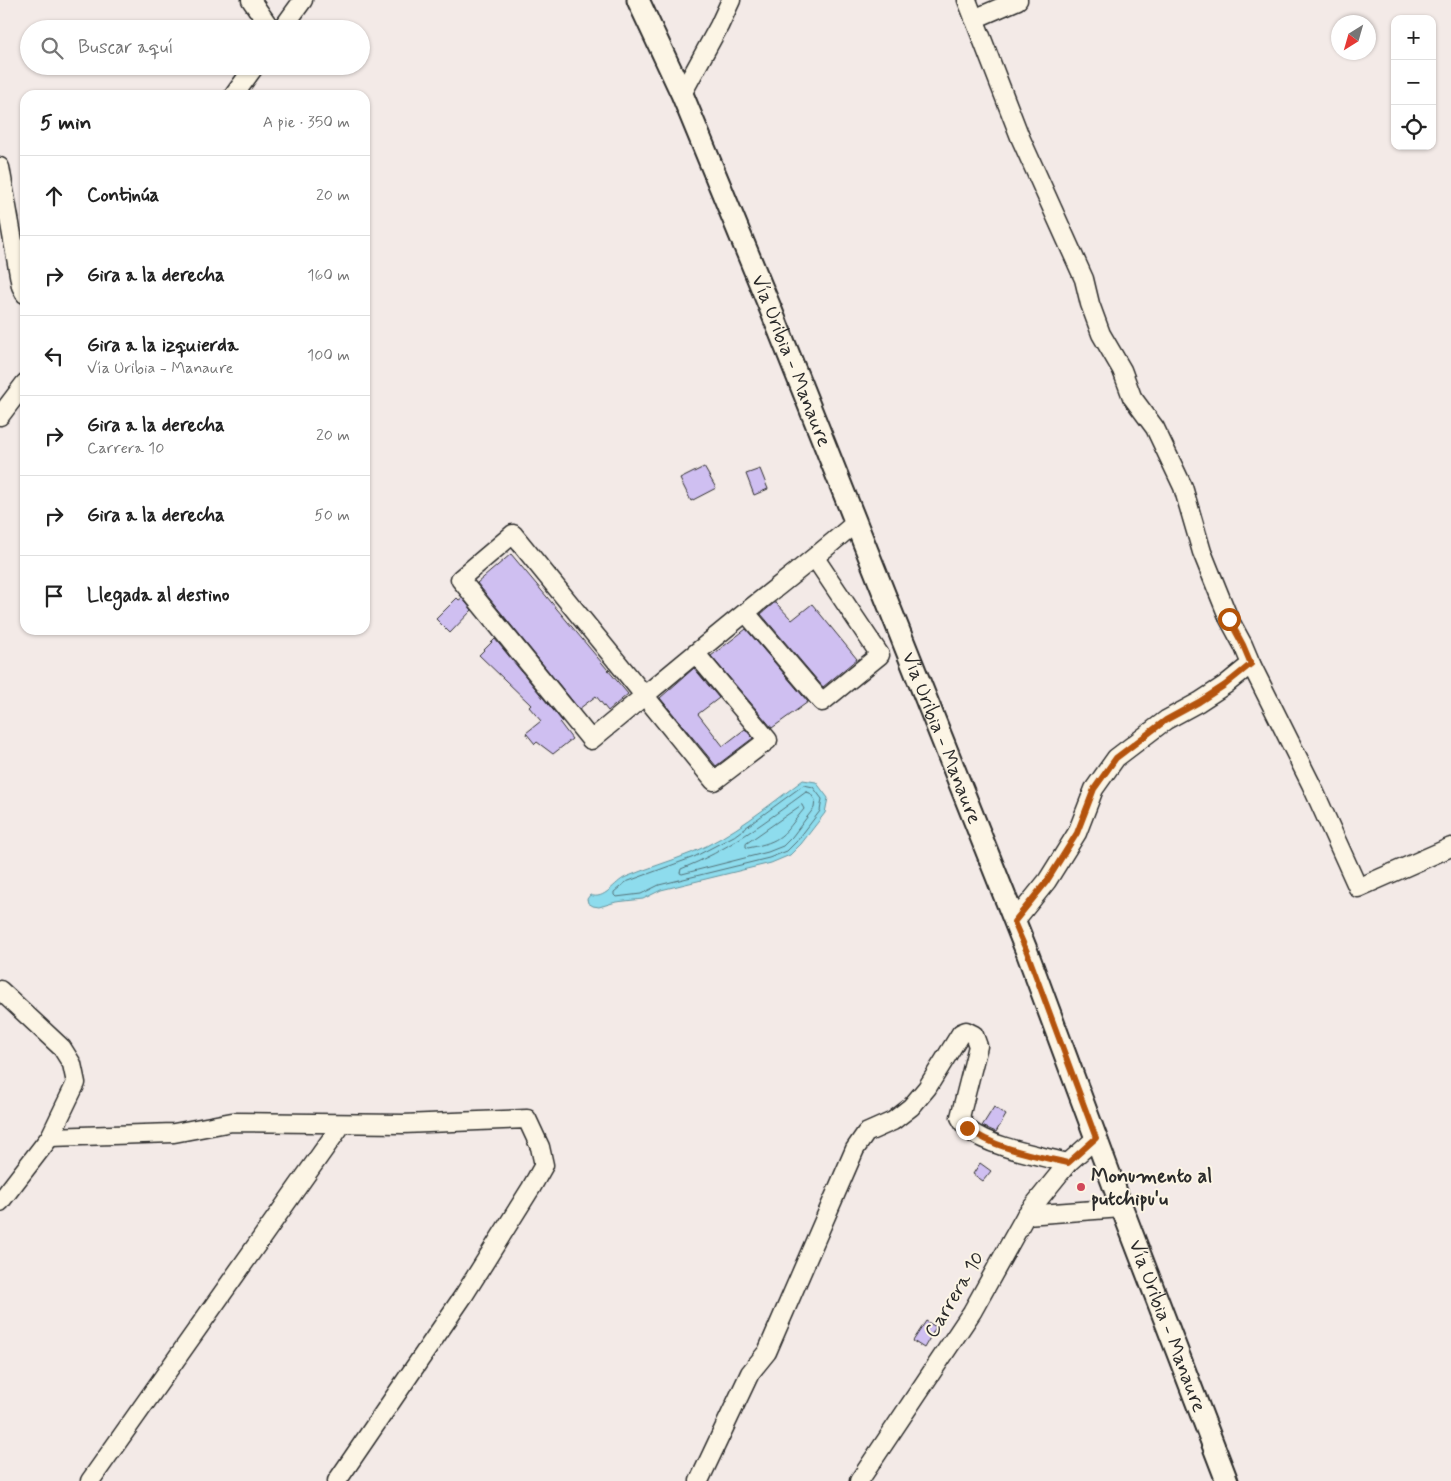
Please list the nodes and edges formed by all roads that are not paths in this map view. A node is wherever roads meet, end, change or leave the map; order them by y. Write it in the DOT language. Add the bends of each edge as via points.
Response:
graph roads {
  1 [pos="252,0"];
  2 [pos="303,0"];
  3 [pos="638,0"];
  4 [pos="731,0"];
  5 [pos="966,0"];
  6 [pos="1018,0"];
  7 [pos="974,19"];
  8 [pos="265,20"];
  9 [pos="289,20"];
  10 [pos="248,75"];
  11 [pos="238,90"];
  12 [pos="682,94"];
  13 [pos="0,167"];
  14 [pos="20,280"];
  15 [pos="20,390"];
  16 [pos="0,416"];
  17 [pos="855,524"];
  18 [pos="815,558"];
  19 [pos="746,612"];
  20 [pos="696,654"];
  21 [pos="1251,664"];
  22 [pos="645,696"];
  23 [pos="1451,847"];
  24 [pos="1014,922"];
  25 [pos="0,990"];
  26 [pos="342,1124"];
  27 [pos="50,1137"];
  28 [pos="1096,1138"];
  29 [pos="1068,1163"];
  30 [pos="0,1202"];
  31 [pos="1122,1208"];
  32 [pos="1026,1215"];
  33 [pos="90,1481"];
  34 [pos="337,1481"];
  35 [pos="700,1481"];
  36 [pos="859,1481"];
  37 [pos="1227,1481"];
  1 -- 8 [label="street"];
  2 -- 9 [label="street"];
  3 -- 12 [label="main road, Vía Uribia - Manaure"];
  4 -- 12 [label="street"];
  5 -- 7 [label="street"];
  6 -- 7 [label="street"];
  7 -- 21 [label="street" via="1020,137 1084,279 1101,334 1122,370 1132,397 1156,428 1183,487 1202,552"];
  10 -- 11 [label="street"];
  12 -- 17 [label="main road, Vía Uribia - Manaure"];
  13 -- 14 [label="street"];
  15 -- 16 [label="street"];
  17 -- 18 [label="street"];
  17 -- 24 [label="main road, Vía Uribia - Manaure"];
  18 -- 19 [label="street"];
  18 -- 19 [label="street" via="880,655 822,702"];
  19 -- 20 [label="street"];
  20 -- 22 [label="street"];
  20 -- 22 [label="street" via="768,740 714,781"];
  21 -- 23 [label="street" via="1358,888"];
  21 -- 24 [label="street" via="1225,685 1166,720 1116,758 1094,789 1077,833 1052,873"];
  22 -- 22 [label="street" via="591,740 460,580 513,534"];
  24 -- 28 [label="main road, Vía Uribia - Manaure"];
  25 -- 27 [label="street" via="62,1048 72,1064 76,1083"];
  26 -- 27 [label="street" via="232,1122 174,1133"];
  26 -- 33 [label="street"];
  26 -- 34 [label="street" via="527,1119 544,1165 464,1296"];
  27 -- 30 [label="street"];
  28 -- 29 [label="street, Carrera 10"];
  28 -- 31 [label="main road, Vía Uribia - Manaure"];
  29 -- 32 [label="street, Carrera 10"];
  29 -- 35 [label="street" via="1010,1149 967,1128 960,1118 978,1046 970,1031 961,1033 927,1088 911,1107 892,1121 866,1133 855,1149 767,1352 750,1373"];
  31 -- 32 [label="street"];
  31 -- 37 [label="main road, Vía Uribia - Manaure"];
  32 -- 36 [label="street, Carrera 10" via="972,1312"];
}
